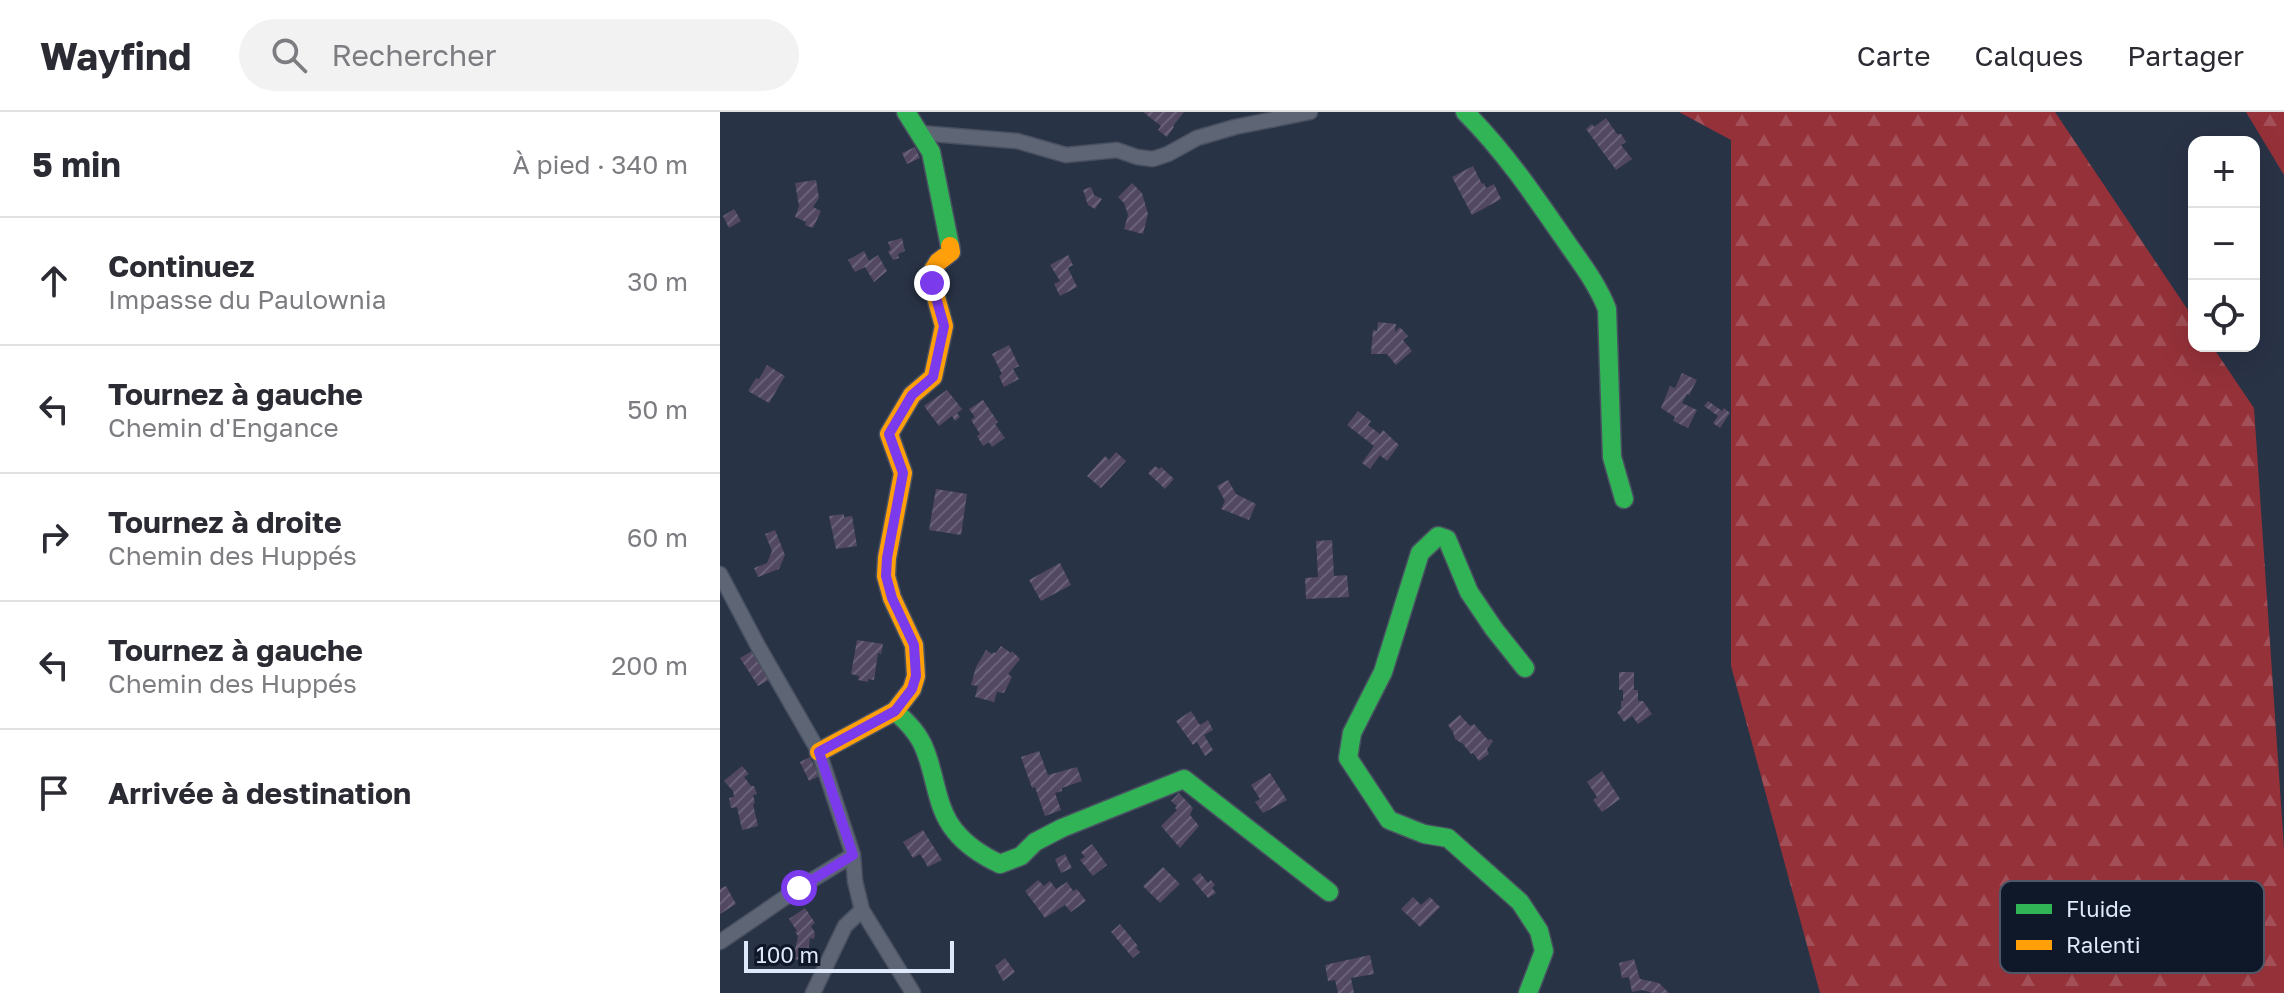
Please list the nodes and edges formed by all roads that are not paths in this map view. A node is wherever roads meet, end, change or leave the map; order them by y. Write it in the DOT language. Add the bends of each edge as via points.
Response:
graph roads {
  1 [pos="906,112"];
  2 [pos="1310,112"];
  3 [pos="1465,112"];
  4 [pos="920,133"];
  5 [pos="1624,499"];
  6 [pos="720,574"];
  7 [pos="1525,668"];
  8 [pos="895,711"];
  9 [pos="819,752"];
  10 [pos="853,855"];
  11 [pos="1329,892"];
  12 [pos="862,910"];
  13 [pos="720,942"];
  14 [pos="813,993"];
  15 [pos="913,993"];
  16 [pos="1528,993"];
  1 -- 4 [label="street"];
  2 -- 4 [label="street" via="1197,138 1153,159 1117,150 1066,155 1017,141"];
  3 -- 5 [label="street" via="1535,197 1601,292 1607,309 1612,457"];
  4 -- 8 [label="street" via="931,152 951,252 933,270 944,326 933,377 912,395 889,434 903,473 886,576 916,663 912,689"];
  6 -- 9 [label="street"];
  7 -- 16 [label="street" via="1469,592 1447,539 1438,536 1420,553 1383,672 1352,733 1348,758 1389,820 1448,838 1520,902 1539,931 1544,951"];
  8 -- 9 [label="street"];
  8 -- 11 [label="street" via="908,721 927,753 952,828 1000,864 1062,828 1184,779"];
  9 -- 10 [label="street"];
  10 -- 12 [label="street"];
  10 -- 13 [label="street"];
  12 -- 14 [label="street" via="845,926"];
  12 -- 15 [label="street"];
}
